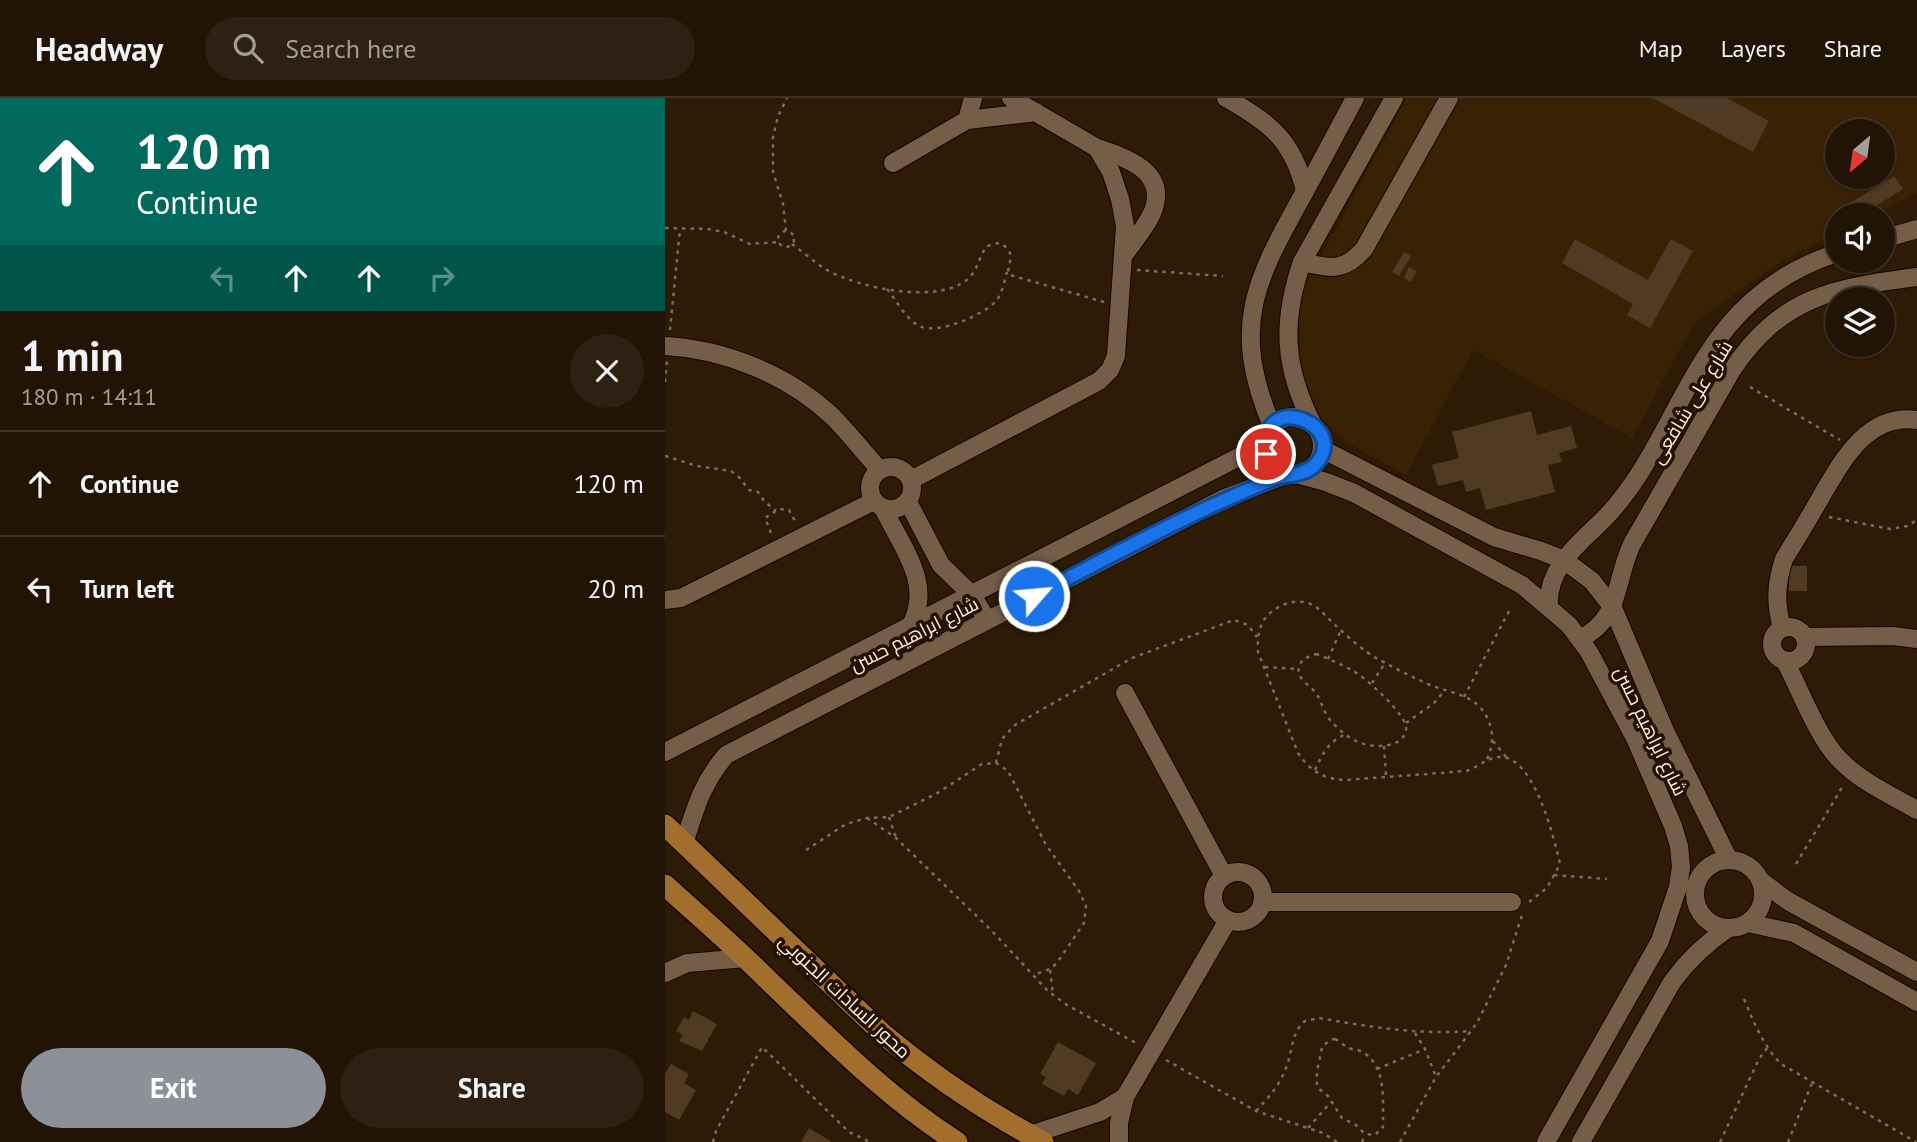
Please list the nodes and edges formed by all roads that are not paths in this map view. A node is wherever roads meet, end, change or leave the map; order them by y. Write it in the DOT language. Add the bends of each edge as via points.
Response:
graph roads {
  1 [pos="973,98"];
  2 [pos="1011,98"];
  3 [pos="1226,98"];
  4 [pos="1355,98"];
  5 [pos="1394,98"];
  6 [pos="1449,98"];
  7 [pos="1036,112"];
  8 [pos="967,120"];
  9 [pos="1097,148"];
  10 [pos="893,163"];
  11 [pos="1305,191"];
  12 [pos="1917,229"];
  13 [pos="1895,235"];
  14 [pos="1825,257"];
  15 [pos="1124,262"];
  16 [pos="1302,262"];
  17 [pos="1917,277"];
  18 [pos="667,346"];
  19 [pos="1917,420"];
  20 [pos="1313,425"];
  21 [pos="1272,426"];
  22 [pos="1265,444"];
  23 [pos="1322,449"];
  24 [pos="880,470"];
  25 [pos="1292,474"];
  26 [pos="911,480"];
  27 [pos="908,502"];
  28 [pos="878,505"];
  29 [pos="1564,560"];
  30 [pos="972,595"];
  31 [pos="665,600"];
  32 [pos="1549,607"];
  33 [pos="1613,608"];
  34 [pos="986,620"];
  35 [pos="910,627"];
  36 [pos="1782,628"];
  37 [pos="1805,637"];
  38 [pos="1580,639"];
  39 [pos="1917,639"];
  40 [pos="1785,661"];
  41 [pos="1125,693"];
  42 [pos="665,752"];
  43 [pos="1917,810"];
  44 [pos="665,825"];
  45 [pos="684,844"];
  46 [pos="1729,860"];
  47 [pos="1224,876"];
  48 [pos="1761,881"];
  49 [pos="665,885"];
  50 [pos="1687,889"];
  51 [pos="1263,902"];
  52 [pos="1512,902"];
  53 [pos="1228,920"];
  54 [pos="1748,923"];
  55 [pos="1728,928"];
  56 [pos="746,958"];
  57 [pos="703,962"];
  58 [pos="1917,972"];
  59 [pos="665,973"];
  60 [pos="665,987"];
  61 [pos="1917,1002"];
  62 [pos="1125,1097"];
  63 [pos="1036,1139"];
  64 [pos="957,1142"];
  65 [pos="1119,1142"];
  66 [pos="1546,1142"];
  67 [pos="1581,1142"];
  1 -- 8 [label="street"];
  2 -- 7 [label="street"];
  3 -- 11 [label="street" via="1276,130 1295,159"];
  4 -- 11 [label="street"];
  5 -- 16 [label="street"];
  6 -- 16 [label="street" via="1353,262 1331,268"];
  7 -- 8 [label="street"];
  7 -- 9 [label="street"];
  8 -- 10 [label="street"];
  9 -- 15 [label="street" via="1120,199"];
  9 -- 15 [label="street" via="1137,163 1153,183 1154,209"];
  11 -- 21 [label="street" via="1273,248 1253,306 1253,367"];
  12 -- 13 [label="street"];
  14 -- 29 [label="street, شارع على شافعى" via="1783,278 1722,332 1639,473"];
  15 -- 26 [label="street" via="1117,356 1110,370 1099,381"];
  16 -- 20 [label="street" via="1288,317 1288,345 1300,400"];
  17 -- 33 [label="street, شارع على شافعى" via="1824,294 1771,323 1749,344 1632,544"];
  18 -- 24 [label="street" via="736,361 796,389 832,416"];
  19 -- 36 [label="street" via="1889,422 1852,447 1784,559 1776,594"];
  20 -- 21 [label="street" via="1293,417"];
  20 -- 23 [label="street"];
  21 -- 22 [label="street"];
  22 -- 25 [label="street" via="1271,464"];
  22 -- 30 [label="street, شارع ابراهيم حسن"];
  23 -- 25 [label="street" via="1314,466"];
  23 -- 29 [label="street, شارع ابراهيم حسن" via="1494,537"];
  24 -- 26 [label="street" via="898,468"];
  24 -- 28 [label="street" via="871,481 870,495"];
  25 -- 32 [label="street, شارع ابراهيم حسن" via="1354,493 1522,584"];
  25 -- 34 [label="street, شارع ابراهيم حسن" via="1223,499"];
  26 -- 27 [label="street"];
  27 -- 28 [label="street" via="892,510"];
  27 -- 30 [label="street" via="941,565"];
  28 -- 31 [label="street" via="681,598"];
  28 -- 35 [label="street" via="917,577 921,598"];
  29 -- 32 [label="street, شارع على شافعى" via="1552,580"];
  29 -- 33 [label="street, شارع ابراهيم حسن" via="1592,581"];
  30 -- 34 [label="street"];
  30 -- 35 [label="street, شارع ابراهيم حسن"];
  32 -- 38 [label="street, شارع ابراهيم حسن"];
  33 -- 38 [label="street"];
  33 -- 46 [label="street, شارع ابراهيم حسن" via="1665,732"];
  34 -- 45 [label="street, شارع ابراهيم حسن" via="726,755 700,793"];
  35 -- 42 [label="street, شارع ابراهيم حسن"];
  36 -- 37 [label="street" via="1793,627"];
  36 -- 40 [label="street" via="1772,638 1772,646"];
  37 -- 39 [label="street"];
  37 -- 40 [label="street" via="1803,655"];
  38 -- 50 [label="street, شارع ابراهيم حسن" via="1635,738 1674,826"];
  40 -- 43 [label="street" via="1829,747 1852,771"];
  41 -- 47 [label="street"];
  44 -- 45 [label="main road, محور السادات الجنوبي"];
  45 -- 63 [label="main road, محور السادات الجنوبي" via="883,1034 946,1084"];
  46 -- 48 [label="street" via="1748,866"];
  46 -- 50 [label="street" via="1710,865"];
  47 -- 51 [label="street" via="1249,874 1261,885"];
  47 -- 53 [label="street" via="1213,899"];
  48 -- 54 [label="street" via="1762,904"];
  48 -- 58 [label="street" via="1788,901"];
  49 -- 56 [label="main road, محور السادات الجنوبي"];
  50 -- 55 [label="street" via="1707,920"];
  50 -- 66 [label="street, شارع ابراهيم حسن"];
  51 -- 52 [label="street"];
  51 -- 53 [label="street" via="1250,919"];
  53 -- 62 [label="street"];
  54 -- 55 [label="street"];
  54 -- 61 [label="street" via="1794,933"];
  55 -- 67 [label="street" via="1687,961 1672,982"];
  56 -- 57 [label="street"];
  56 -- 64 [label="main road, محور السادات الجنوبي" via="856,1064"];
  57 -- 59 [label="street"];
  57 -- 60 [label="street"];
  62 -- 63 [label="street"];
  62 -- 65 [label="street"];
}
